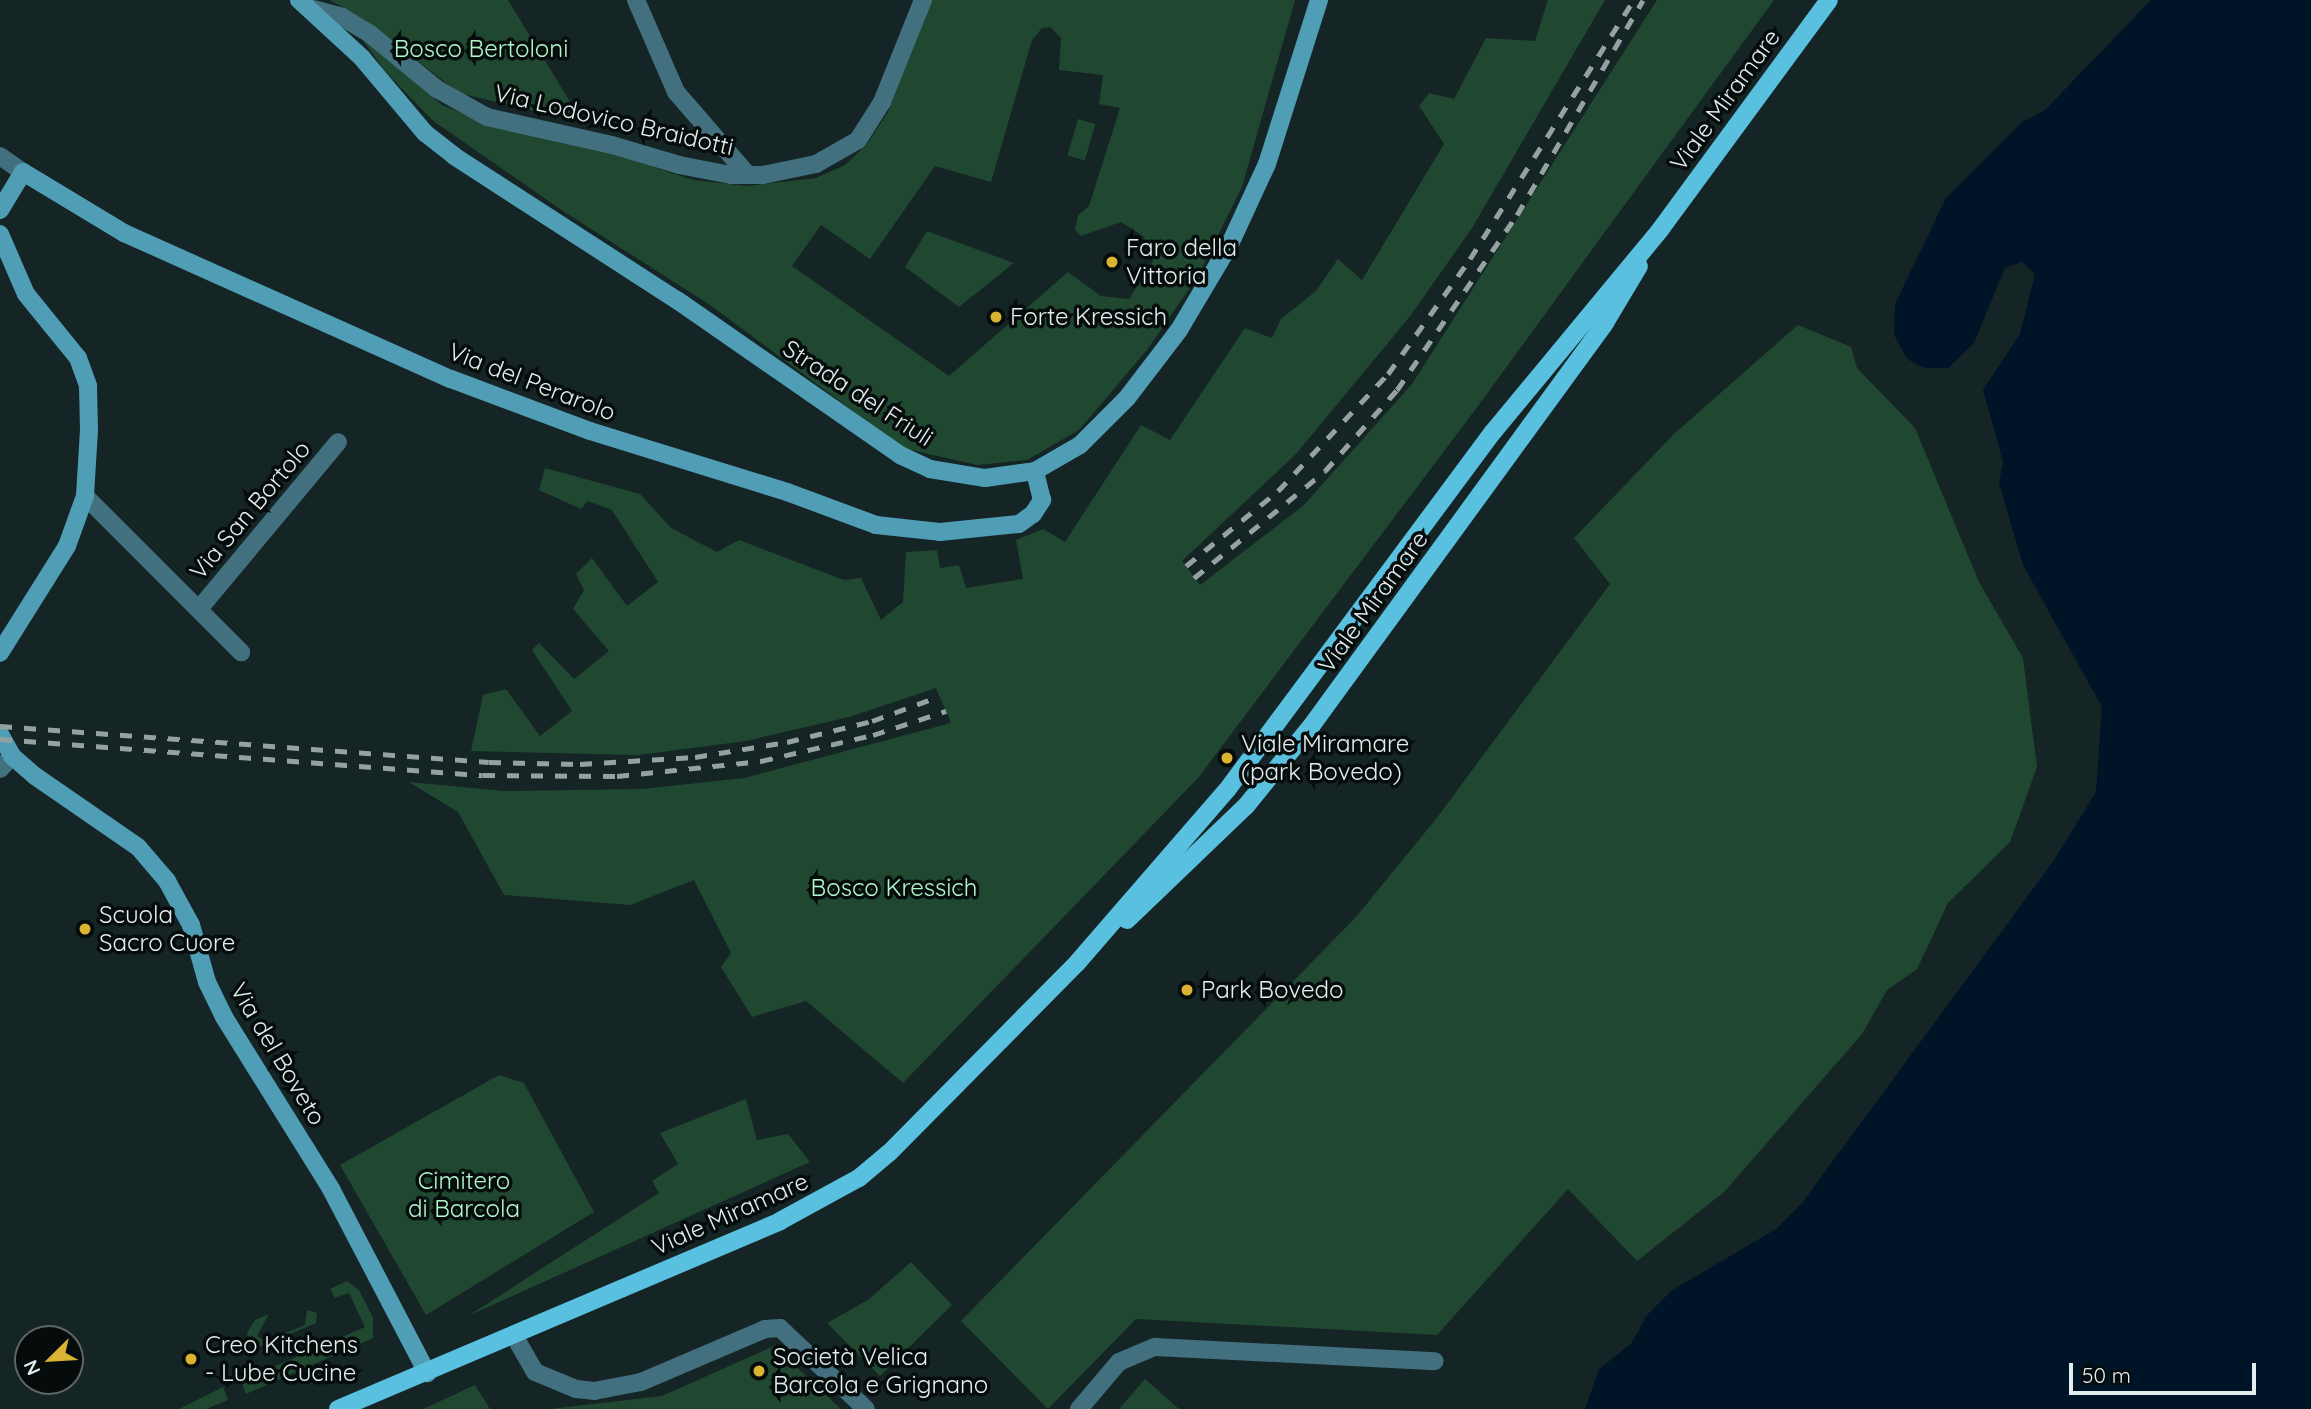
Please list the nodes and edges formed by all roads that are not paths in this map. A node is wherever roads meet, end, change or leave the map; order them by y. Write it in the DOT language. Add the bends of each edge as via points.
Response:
graph roads {
  1 [pos="636,0"];
  2 [pos="923,0"];
  3 [pos="1319,0"];
  4 [pos="1829,0"];
  5 [pos="306,5"];
  6 [pos="0,156"];
  7 [pos="23,172"];
  8 [pos="748,175"];
  9 [pos="0,210"];
  10 [pos="1660,230"];
  11 [pos="0,234"];
  12 [pos="338,442"];
  13 [pos="1035,471"];
  14 [pos="85,496"];
  15 [pos="199,610"];
  16 [pos="0,653"];
  17 [pos="241,653"];
  18 [pos="0,734"];
  19 [pos="6,762"];
  20 [pos="1077,963"];
  21 [pos="515,1337"];
  22 [pos="1436,1361"];
  23 [pos="427,1373"];
  24 [pos="338,1409"];
  25 [pos="866,1409"];
  26 [pos="1079,1409"];
  1 -- 8 [label="street" via="676,92"];
  2 -- 8 [label="street, Via Lodovico Braidotti" via="882,102 852,146 796,170"];
  3 -- 13 [label="street, Strada del Friuli" via="1267,164 1208,285 1150,371 1112,415 1080,445"];
  4 -- 10 [label="main road, Viale Miramare"];
  5 -- 8 [label="street, Via Lodovico Braidotti" via="361,28 437,89 487,117 679,165"];
  5 -- 13 [label="street, Strada del Friuli" via="362,58 425,133 454,156 666,293 891,450 930,469 970,477"];
  6 -- 7 [label="street, Via del Perarolo"];
  7 -- 9 [label="street"];
  7 -- 13 [label="street, Via del Perarolo" via="124,233 451,379 590,431 787,492 876,525 940,532 1019,524 1042,500"];
  10 -- 20 [label="main road, Viale Miramare" via="1541,370 1227,790"];
  10 -- 20 [label="main road, Viale Miramare" via="1605,323 1272,776 1166,886"];
  11 -- 14 [label="street" via="12,269 78,358 88,386"];
  12 -- 15 [label="street, Via San Bortolo"];
  14 -- 15 [label="street, Via San Bortolo"];
  14 -- 16 [label="street" via="67,546"];
  15 -- 17 [label="street, Via San Bortolo"];
  18 -- 19 [label="street, Via del Boveto"];
  19 -- 23 [label="street, Via del Boveto" via="138,846 167,881 191,925 207,982 224,1017 331,1189"];
  20 -- 21 [label="main road, Viale Miramare" via="859,1178 780,1221"];
  21 -- 23 [label="main road, Viale Miramare"];
  21 -- 25 [label="street" via="535,1372 576,1390 594,1391 641,1382 765,1329 780,1328"];
  22 -- 26 [label="street" via="1155,1347 1119,1362"];
  23 -- 24 [label="main road, Viale Miramare"];
}
